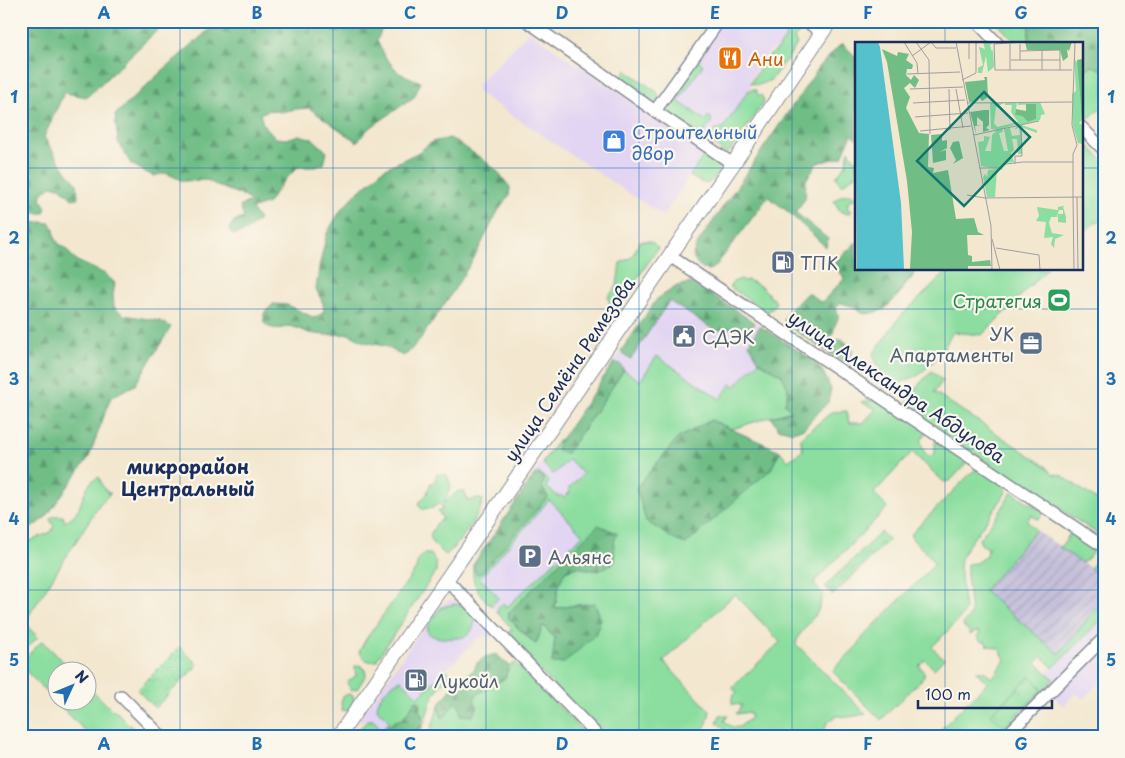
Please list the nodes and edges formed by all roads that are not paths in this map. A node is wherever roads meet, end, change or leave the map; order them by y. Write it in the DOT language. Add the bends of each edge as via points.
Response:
graph roads {
  1 [pos="527,21"];
  2 [pos="719,21"];
  3 [pos="806,21"];
  4 [pos="976,21"];
  5 [pos="826,27"];
  6 [pos="996,42"];
  7 [pos="655,111"];
  8 [pos="1082,128"];
  9 [pos="1104,150"];
  10 [pos="733,164"];
  11 [pos="670,256"];
  12 [pos="1104,547"];
  13 [pos="447,580"];
  14 [pos="1104,638"];
  15 [pos="121,696"];
  16 [pos="162,737"];
  17 [pos="338,737"];
  18 [pos="599,737"];
  19 [pos="1005,737"];
  1 -- 7 [label="street"];
  2 -- 7 [label="street"];
  3 -- 5 [label="street"];
  4 -- 6 [label="street"];
  5 -- 10 [label="main road, улица Семёна Ремезова"];
  7 -- 10 [label="street"];
  8 -- 9 [label="street"];
  10 -- 11 [label="main road, улица Семёна Ремезова"];
  11 -- 12 [label="street, улица Александра Абдулова"];
  11 -- 13 [label="main road, улица Семёна Ремезова"];
  13 -- 17 [label="main road, улица Семёна Ремезова"];
  13 -- 18 [label="street"];
  14 -- 19 [label="street"];
  15 -- 16 [label="street"];
}
